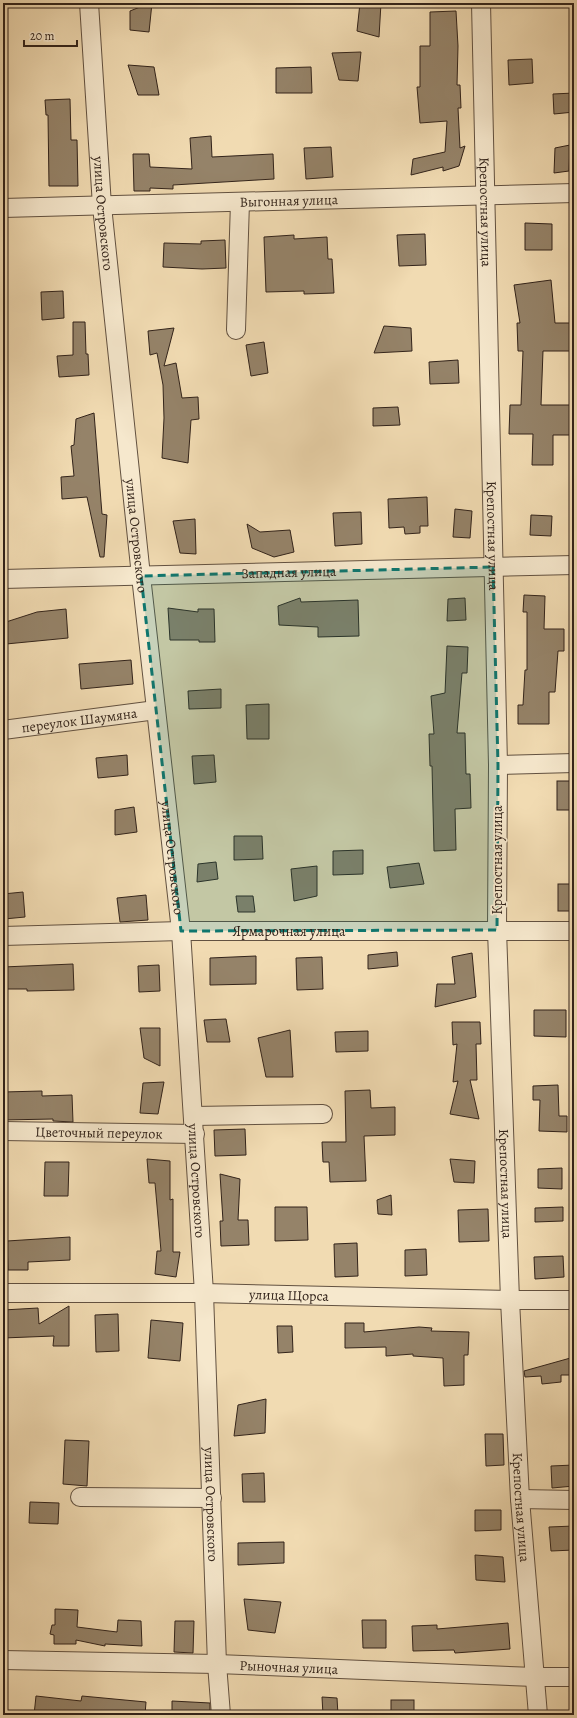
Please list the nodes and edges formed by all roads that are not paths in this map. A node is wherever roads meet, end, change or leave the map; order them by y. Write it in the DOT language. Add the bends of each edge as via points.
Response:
graph roads {
  1 [pos="89,3"];
  2 [pos="481,3"];
  3 [pos="574,193"];
  4 [pos="486,195"];
  5 [pos="240,202"];
  6 [pos="102,206"];
  7 [pos="3,208"];
  8 [pos="236,330"];
  9 [pos="574,565"];
  10 [pos="493,567"];
  11 [pos="141,576"];
  12 [pos="3,579"];
  13 [pos="156,710"];
  14 [pos="3,730"];
  15 [pos="574,764"];
  16 [pos="498,765"];
  17 [pos="497,930"];
  18 [pos="181,931"];
  19 [pos="574,931"];
  20 [pos="3,936"];
  21 [pos="323,1114"];
  22 [pos="193,1116"];
  23 [pos="3,1131"];
  24 [pos="194,1134"];
  25 [pos="3,1293"];
  26 [pos="204,1293"];
  27 [pos="510,1300"];
  28 [pos="574,1300"];
  29 [pos="80,1497"];
  30 [pos="212,1498"];
  31 [pos="520,1500"];
  32 [pos="574,1500"];
  33 [pos="3,1660"];
  34 [pos="217,1664"];
  35 [pos="535,1677"];
  36 [pos="574,1677"];
  37 [pos="221,1715"];
  38 [pos="538,1715"];
  1 -- 6 [label="street, улица Островского"];
  2 -- 4 [label="street, Крепостная улица"];
  3 -- 4 [label="street, Выгонная улица"];
  4 -- 5 [label="street, Выгонная улица"];
  4 -- 10 [label="street, Крепостная улица"];
  5 -- 6 [label="street, Выгонная улица"];
  5 -- 8 [label="street"];
  6 -- 7 [label="street, Выгонная улица"];
  6 -- 11 [label="street, улица Островского"];
  9 -- 10 [label="street, Западная улица"];
  10 -- 11 [label="street, Западная улица"];
  10 -- 16 [label="street, Крепостная улица"];
  11 -- 12 [label="street, Западная улица"];
  11 -- 13 [label="street, улица Островского"];
  13 -- 14 [label="street, переулок Шаумяна"];
  13 -- 18 [label="street, улица Островского"];
  15 -- 16 [label="street"];
  16 -- 17 [label="street, Крепостная улица"];
  17 -- 18 [label="street, Ярмарочная улица"];
  17 -- 19 [label="street, Ярмарочная улица"];
  17 -- 27 [label="street, Крепостная улица"];
  18 -- 20 [label="street, Ярмарочная улица"];
  18 -- 22 [label="street, улица Островского"];
  21 -- 22 [label="street"];
  22 -- 24 [label="street, улица Островского"];
  23 -- 24 [label="street, Цветочный переулок"];
  24 -- 26 [label="street, улица Островского"];
  25 -- 26 [label="street, улица Щорса"];
  26 -- 27 [label="street, улица Щорса"];
  26 -- 30 [label="street, улица Островского"];
  27 -- 28 [label="street, улица Щорса"];
  27 -- 31 [label="street, Крепостная улица"];
  29 -- 30 [label="street"];
  30 -- 34 [label="street, улица Островского"];
  31 -- 32 [label="street"];
  31 -- 35 [label="street, Крепостная улица"];
  33 -- 34 [label="street, Рыночная улица"];
  34 -- 35 [label="street, Рыночная улица"];
  34 -- 37 [label="street, улица Островского"];
  35 -- 36 [label="street, Рыночная улица"];
  35 -- 38 [label="street, Крепостная улица"];
}
